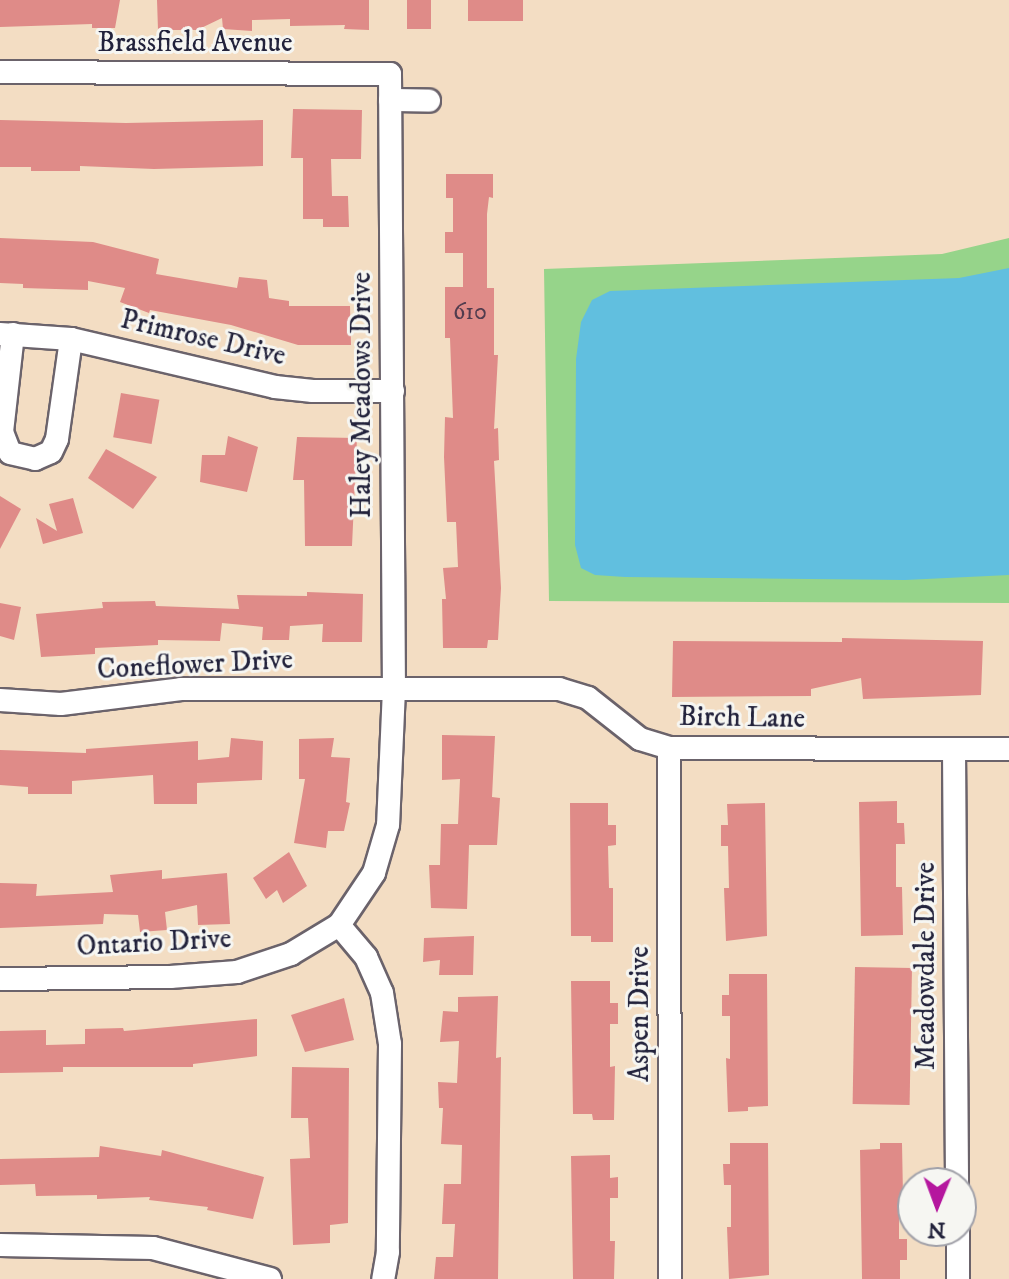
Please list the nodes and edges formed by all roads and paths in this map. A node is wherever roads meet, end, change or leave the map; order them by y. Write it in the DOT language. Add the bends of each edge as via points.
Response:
graph roads {
  1 [pos="0,72"];
  2 [pos="390,74"];
  3 [pos="390,100"];
  4 [pos="429,101"];
  5 [pos="6,334"];
  6 [pos="71,339"];
  7 [pos="393,391"];
  8 [pos="394,689"];
  9 [pos="0,700"];
  10 [pos="669,748"];
  11 [pos="954,749"];
  12 [pos="1009,749"];
  13 [pos="339,925"];
  14 [pos="0,979"];
  15 [pos="957,1167"];
  16 [pos="0,1245"];
  17 [pos="958,1247"];
  18 [pos="270,1279"];
  19 [pos="383,1279"];
  20 [pos="670,1279"];
  21 [pos="958,1279"];
  1 -- 2 [label="street, Brassfield Avenue"];
  2 -- 3 [label="street, Haley Meadows Drive"];
  3 -- 4 [label="street"];
  3 -- 7 [label="street, Haley Meadows Drive"];
  5 -- 6 [label="street, Primrose Drive"];
  5 -- 6 [label="street" via="2,432 10,453 35,459 51,452 57,439"];
  6 -- 7 [label="street, Primrose Drive" via="275,387"];
  7 -- 8 [label="street, Haley Meadows Drive"];
  8 -- 9 [label="street, Coneflower Drive" via="181,689 61,704"];
  8 -- 10 [label="street, Birch Lane" via="559,689 588,698 640,739"];
  8 -- 13 [label="street, Ontario Drive" via="388,825 374,873"];
  10 -- 11 [label="street, Birch Lane"];
  10 -- 20 [label="street, Aspen Drive"];
  11 -- 12 [label="street, Birch Lane"];
  11 -- 15 [label="street, Meadowdale Drive"];
  13 -- 14 [label="street, Ontario Drive" via="291,954 237,972"];
  13 -- 19 [label="street" via="366,957 382,993 390,1044 388,1252"];
  16 -- 18 [label="street" via="153,1248"];
  17 -- 21 [label="street"];
}
